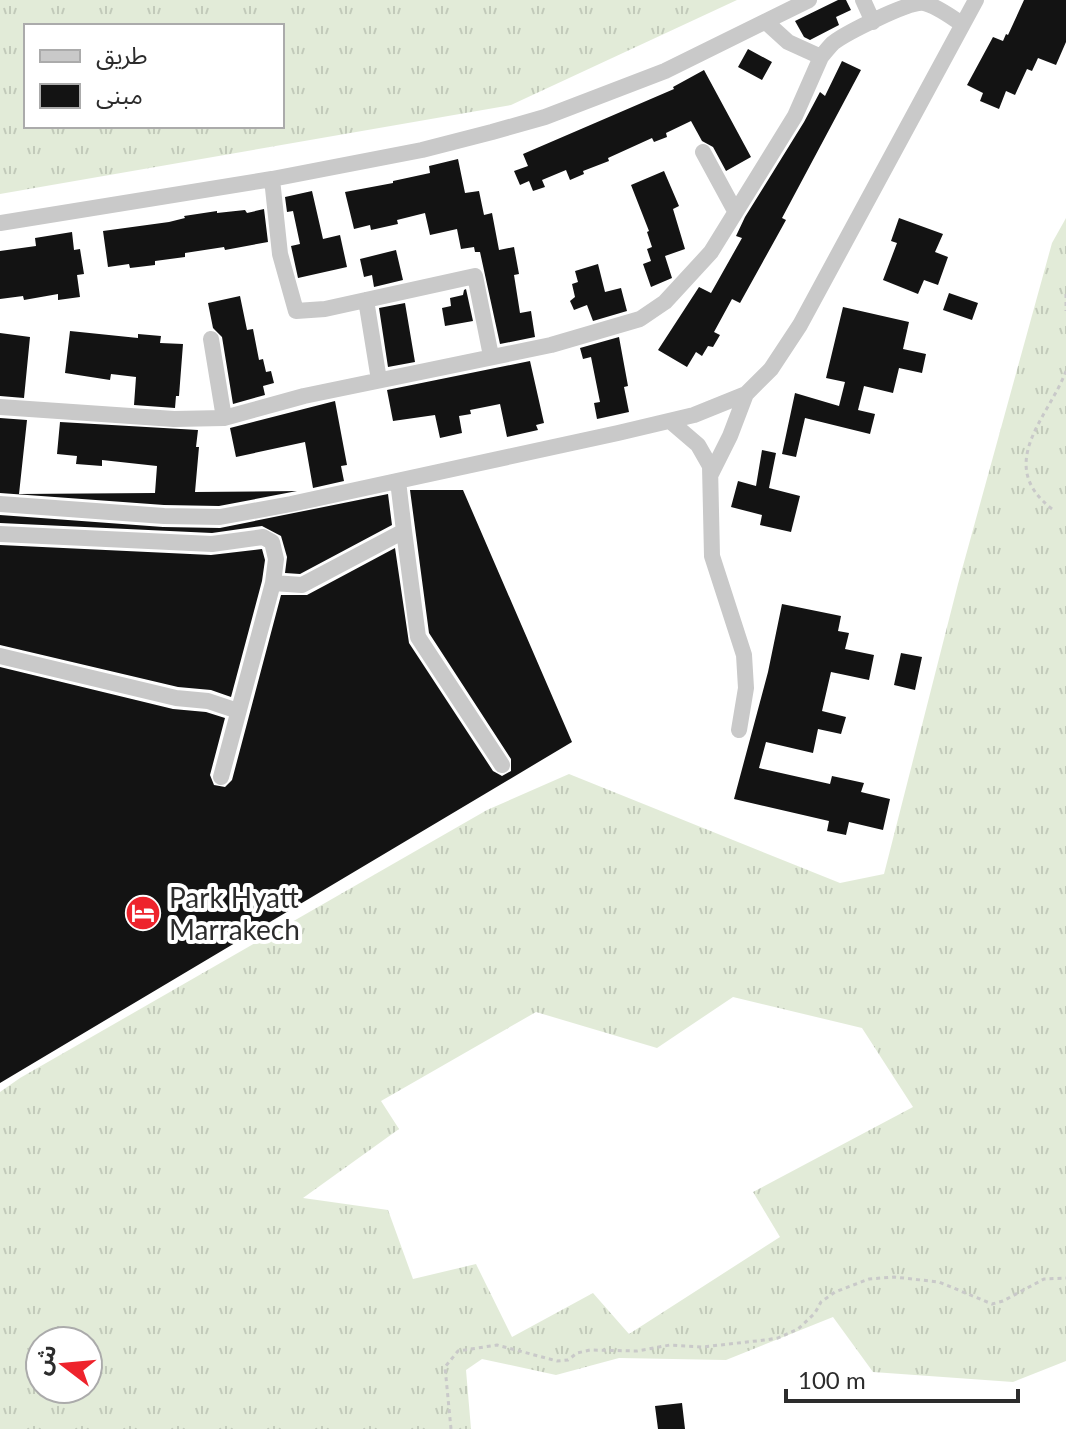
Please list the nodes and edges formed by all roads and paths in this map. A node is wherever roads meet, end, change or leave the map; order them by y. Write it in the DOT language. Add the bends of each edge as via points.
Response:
graph roads {
  1 [pos="809,0"];
  2 [pos="863,0"];
  3 [pos="976,0"];
  4 [pos="766,22"];
  5 [pos="873,22"];
  6 [pos="962,24"];
  7 [pos="821,57"];
  8 [pos="703,152"];
  9 [pos="272,179"];
  10 [pos="735,211"];
  11 [pos="0,223"];
  12 [pos="1066,294"];
  13 [pos="366,300"];
  14 [pos="1066,311"];
  15 [pos="211,339"];
  16 [pos="491,356"];
  17 [pos="1066,371"];
  18 [pos="379,380"];
  19 [pos="746,394"];
  20 [pos="0,407"];
  21 [pos="224,418"];
  22 [pos="670,421"];
  23 [pos="727,442"];
  24 [pos="702,451"];
  25 [pos="711,474"];
  26 [pos="398,481"];
  27 [pos="0,504"];
  28 [pos="1052,509"];
  29 [pos="404,531"];
  30 [pos="0,534"];
  31 [pos="273,583"];
  32 [pos="0,656"];
  33 [pos="238,711"];
  34 [pos="739,730"];
  35 [pos="502,765"];
  36 [pos="221,777"];
  37 [pos="1066,1278"];
  38 [pos="451,1429"];
  1 -- 4 [label="street"];
  2 -- 5 [label="street"];
  3 -- 6 [label="street"];
  4 -- 7 [label="street" via="788,42"];
  4 -- 9 [label="street" via="665,71 545,117 422,150"];
  5 -- 6 [label="street" via="922,3"];
  5 -- 7 [label="street" via="831,44"];
  6 -- 19 [label="street" via="800,325 771,369"];
  7 -- 10 [label="street" via="795,116"];
  8 -- 10 [label="street"];
  9 -- 11 [label="street"];
  9 -- 13 [label="street" via="280,254 296,311"];
  10 -- 16 [label="street" via="705,258 665,302 640,319"];
  12 -- 14 [label="path"];
  13 -- 16 [label="street" via="475,276"];
  13 -- 18 [label="street"];
  15 -- 21 [label="street"];
  16 -- 18 [label="street"];
  17 -- 28 [label="path" via="1034,428 1029,453 1029,481"];
  18 -- 21 [label="street"];
  19 -- 22 [label="street"];
  19 -- 23 [label="street"];
  20 -- 21 [label="street"];
  22 -- 24 [label="street"];
  22 -- 26 [label="street"];
  23 -- 24 [label="street"];
  23 -- 25 [label="street"];
  24 -- 25 [label="street"];
  25 -- 34 [label="street" via="712,556 744,655 746,688"];
  26 -- 27 [label="street" via="220,517"];
  26 -- 29 [label="street"];
  29 -- 31 [label="street" via="302,585"];
  29 -- 35 [label="street" via="418,637"];
  30 -- 31 [label="street" via="212,544 263,537 272,542 276,559"];
  31 -- 33 [label="street"];
  32 -- 33 [label="street"];
  33 -- 36 [label="street"];
  37 -- 38 [label="path" via="1044,1279 992,1304 939,1282 869,1279 835,1292 798,1329 765,1340 590,1350 557,1361 497,1345 458,1351 445,1367"];
}
